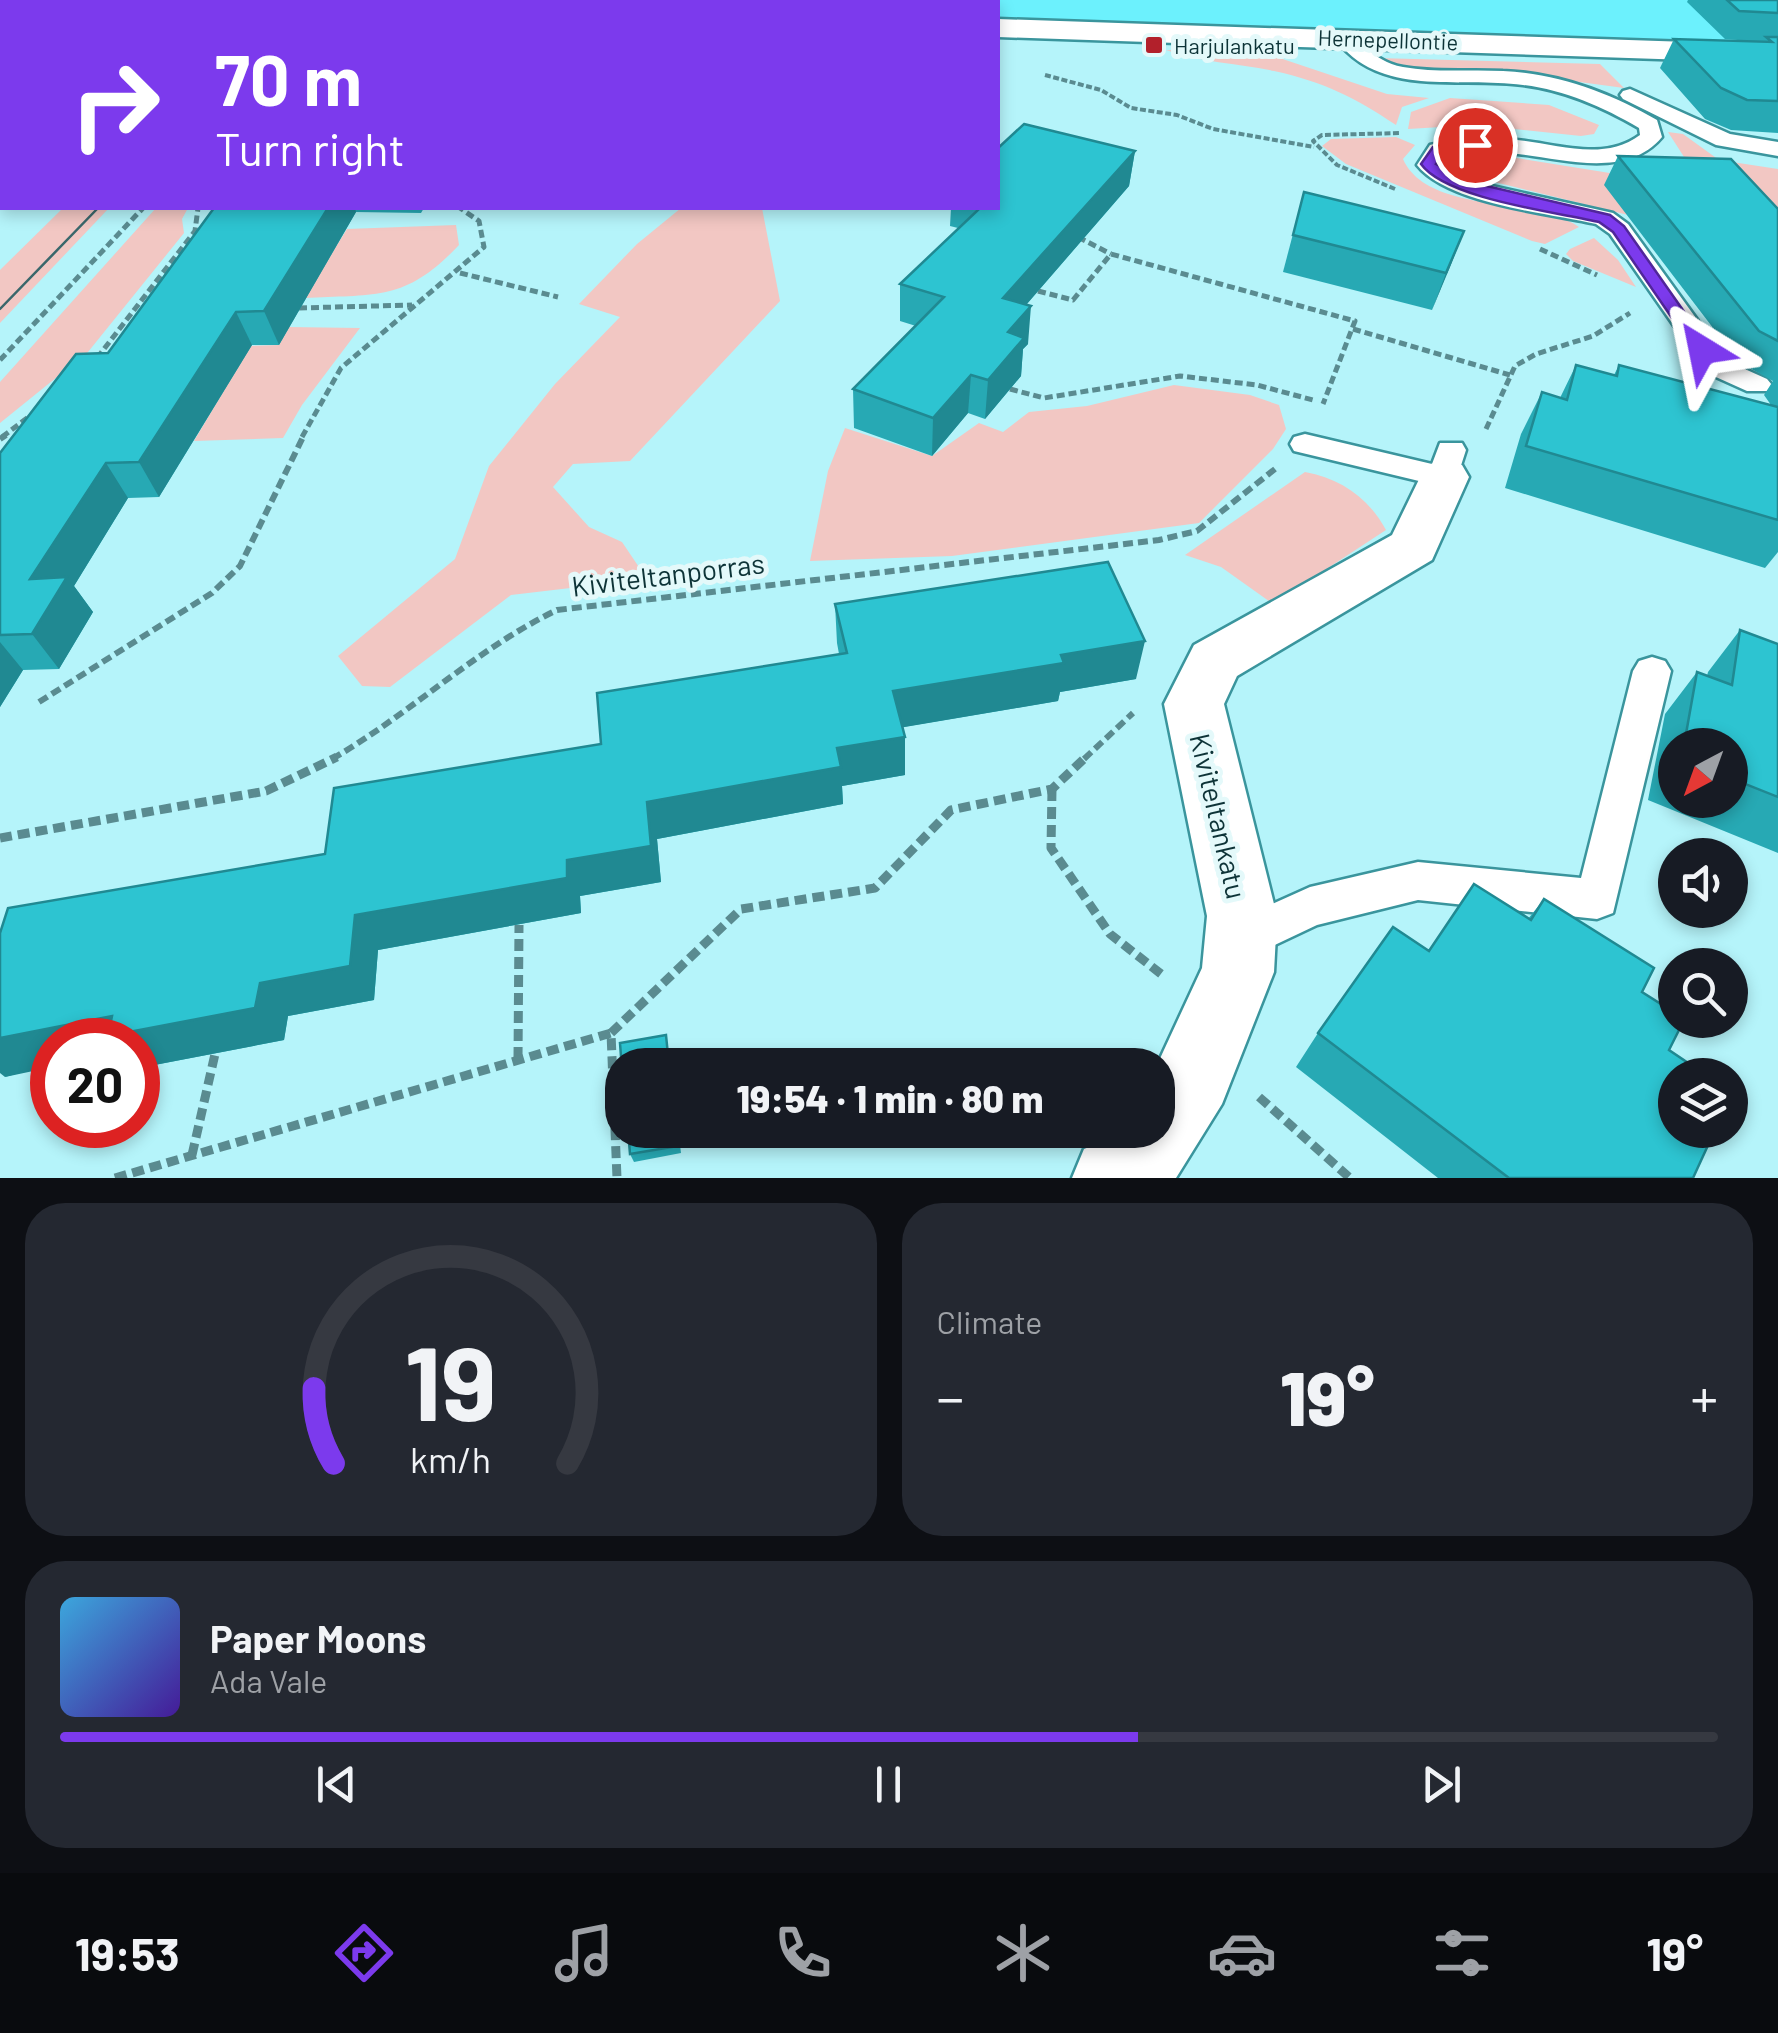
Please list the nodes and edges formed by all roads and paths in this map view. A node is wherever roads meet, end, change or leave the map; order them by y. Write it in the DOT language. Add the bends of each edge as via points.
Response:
graph roads {
  1 [pos="1000,28"];
  2 [pos="1345,38"];
  3 [pos="1778,54"];
  4 [pos="1036,72"];
  5 [pos="1556,87"];
  6 [pos="1315,148"];
  7 [pos="1778,148"];
  8 [pos="141,210"];
  9 [pos="198,210"];
  10 [pos="463,210"];
  11 [pos="1604,218"];
  12 [pos="1632,220"];
  13 [pos="1065,230"];
  14 [pos="1111,254"];
  15 [pos="459,272"];
  16 [pos="1038,291"];
  17 [pos="558,297"];
  18 [pos="414,305"];
  19 [pos="299,308"];
  20 [pos="1352,329"];
  21 [pos="0,360"];
  22 [pos="94,361"];
  23 [pos="1510,375"];
  24 [pos="1757,385"];
  25 [pos="1010,388"];
  26 [pos="41,407"];
  27 [pos="0,439"];
  28 [pos="1305,444"];
  29 [pos="1448,464"];
  30 [pos="1652,671"];
  31 [pos="39,702"];
  32 [pos="1194,704"];
  33 [pos="1052,789"];
  34 [pos="0,838"];
  35 [pos="519,925"];
  36 [pos="1241,940"];
  37 [pos="1218,1014"];
  38 [pos="611,1032"];
  39 [pos="215,1054"];
  40 [pos="518,1059"];
  41 [pos="1254,1093"];
  42 [pos="192,1155"];
  43 [pos="115,1178"];
  44 [pos="617,1178"];
  45 [pos="1113,1178"];
  46 [pos="1350,1178"];
  1 -- 2 [label="street, Hernepellontie"];
  2 -- 3 [label="street, Hernepellontie"];
  2 -- 5 [label="lane" via="1365,62 1392,70 1522,78"];
  4 -- 6 [label="path" via="1101,90 1131,108"];
  5 -- 7 [label="lane" via="1609,89 1724,140"];
  5 -- 11 [label="lane" via="1618,106 1649,125 1651,137 1630,152 1602,155 1456,146 1438,150 1428,164 1465,186"];
  8 -- 21 [label="path"];
  9 -- 22 [label="path" via="195,231"];
  10 -- 15 [label="path" via="479,221 484,247"];
  11 -- 12 [label="lane"];
  11 -- 24 [label="lane" via="1619,229 1716,367"];
  13 -- 14 [label="path"];
  14 -- 16 [label="path" via="1072,300"];
  14 -- 20 [label="path" via="1355,321"];
  15 -- 17 [label="path"];
  15 -- 18 [label="path"];
  18 -- 19 [label="path"];
  18 -- 31 [label="path" via="342,368 240,566 212,594"];
  20 -- 23 [label="path"];
  20 -- 25 [label="path" via="1324,403 1180,376 1044,398"];
  26 -- 27 [label="path"];
  28 -- 29 [label="lane"];
  28 -- 34 [label="path, Kiviteltanporras" via="1197,530 1159,540 557,610 524,626 338,757 266,791"];
  29 -- 32 [label="street, Kiviteltankatu" via="1413,547 1215,661"];
  30 -- 36 [label="lane" via="1597,898 1418,881 1310,907"];
  32 -- 33 [label="path" via="1168,701 1132,713"];
  32 -- 36 [label="street, Kiviteltankatu" via="1242,916"];
  33 -- 37 [label="path" via="1051,848 1110,934"];
  33 -- 38 [label="path" via="951,810 875,888 741,909"];
  35 -- 40 [label="path"];
  36 -- 37 [label="street, Kiviteltankatu" via="1238,972"];
  37 -- 45 [label="street, Kiviteltankatu" via="1196,1077 1132,1174"];
  38 -- 40 [label="path"];
  38 -- 44 [label="path"];
  39 -- 42 [label="path"];
  40 -- 42 [label="path"];
  41 -- 46 [label="path"];
  42 -- 43 [label="path"];
}
